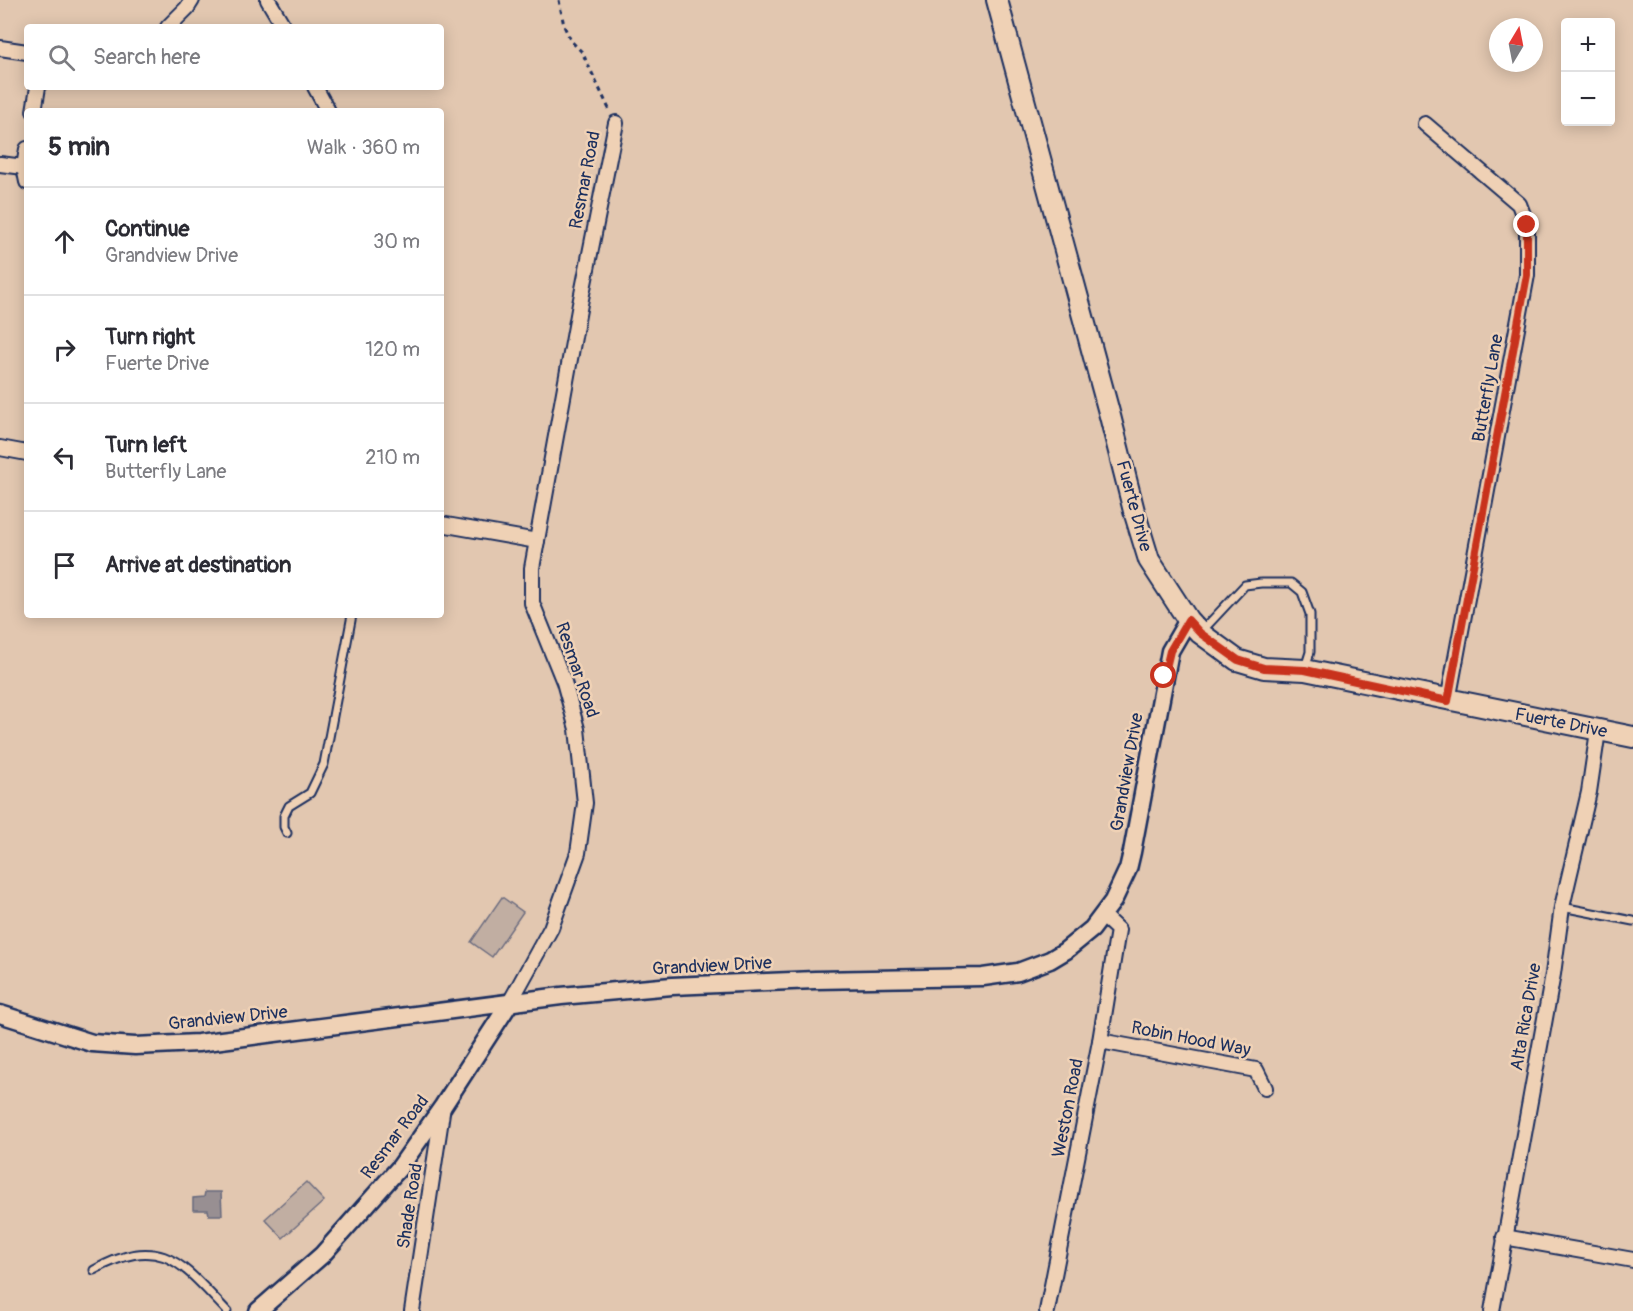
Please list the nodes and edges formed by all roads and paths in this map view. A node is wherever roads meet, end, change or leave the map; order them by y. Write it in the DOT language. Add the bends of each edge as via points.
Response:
graph roads {
  1 [pos="192,0"];
  2 [pos="268,0"];
  3 [pos="559,0"];
  4 [pos="998,0"];
  5 [pos="171,24"];
  6 [pos="282,24"];
  7 [pos="0,48"];
  8 [pos="24,52"];
  9 [pos="38,90"];
  10 [pos="317,90"];
  11 [pos="34,108"];
  12 [pos="326,108"];
  13 [pos="616,123"];
  14 [pos="1425,124"];
  15 [pos="0,164"];
  16 [pos="24,166"];
  17 [pos="0,448"];
  18 [pos="24,452"];
  19 [pos="444,525"];
  20 [pos="537,541"];
  21 [pos="351,618"];
  22 [pos="1194,626"];
  23 [pos="1305,670"];
  24 [pos="1448,701"];
  25 [pos="1598,731"];
  26 [pos="1633,737"];
  27 [pos="287,833"];
  28 [pos="1562,908"];
  29 [pos="1103,916"];
  30 [pos="1633,921"];
  31 [pos="509,1004"];
  32 [pos="0,1014"];
  33 [pos="1100,1041"];
  34 [pos="1265,1088"];
  35 [pos="443,1106"];
  36 [pos="1504,1237"];
  37 [pos="1633,1260"];
  38 [pos="94,1270"];
  39 [pos="227,1311"];
  40 [pos="258,1311"];
  41 [pos="412,1311"];
  42 [pos="1047,1311"];
  43 [pos="1492,1311"];
  1 -- 5 [label="street"];
  2 -- 6 [label="street"];
  3 -- 13 [label="path" via="564,26 582,52"];
  4 -- 22 [label="main road, Fuerte Drive" via="1143,541 1149,560"];
  7 -- 8 [label="street"];
  9 -- 11 [label="street"];
  10 -- 12 [label="street"];
  13 -- 20 [label="street, Resmar Road"];
  14 -- 24 [label="street, Butterfly Lane" via="1519,204 1527,225 1527,275"];
  15 -- 16 [label="street"];
  17 -- 18 [label="street"];
  19 -- 20 [label="street"];
  20 -- 31 [label="street, Resmar Road" via="532,603 564,682 577,729 585,803 578,853 551,928"];
  21 -- 27 [label="lane" via="324,764 310,793 289,806 284,816"];
  22 -- 23 [label="main road, Fuerte Drive" via="1238,660 1264,668"];
  22 -- 23 [label="lane" via="1245,585 1291,584 1302,592 1310,614 1310,652"];
  22 -- 29 [label="street, Grandview Drive" via="1170,651 1128,869"];
  23 -- 24 [label="main road, Fuerte Drive"];
  24 -- 25 [label="main road, Fuerte Drive"];
  25 -- 26 [label="main road, Fuerte Drive"];
  25 -- 28 [label="street, Alta Rica Drive" via="1589,792"];
  28 -- 30 [label="lane"];
  28 -- 36 [label="street, Alta Rica Drive"];
  29 -- 31 [label="street, Grandview Drive" via="1079,941 1050,960 1000,976 672,986"];
  29 -- 33 [label="street, Weston Road" via="1118,930"];
  31 -- 32 [label="street, Grandview Drive" via="198,1043 135,1046 92,1043"];
  31 -- 35 [label="street, Resmar Road"];
  33 -- 34 [label="street, Robin Hood Way" via="1256,1070"];
  33 -- 42 [label="street, Weston Road"];
  35 -- 40 [label="street, Resmar Road" via="400,1167 322,1255"];
  35 -- 41 [label="street, Shade Road"];
  36 -- 37 [label="street"];
  36 -- 43 [label="street, Alta Rica Drive"];
  38 -- 39 [label="lane" via="130,1255 165,1255 188,1269"];
}
